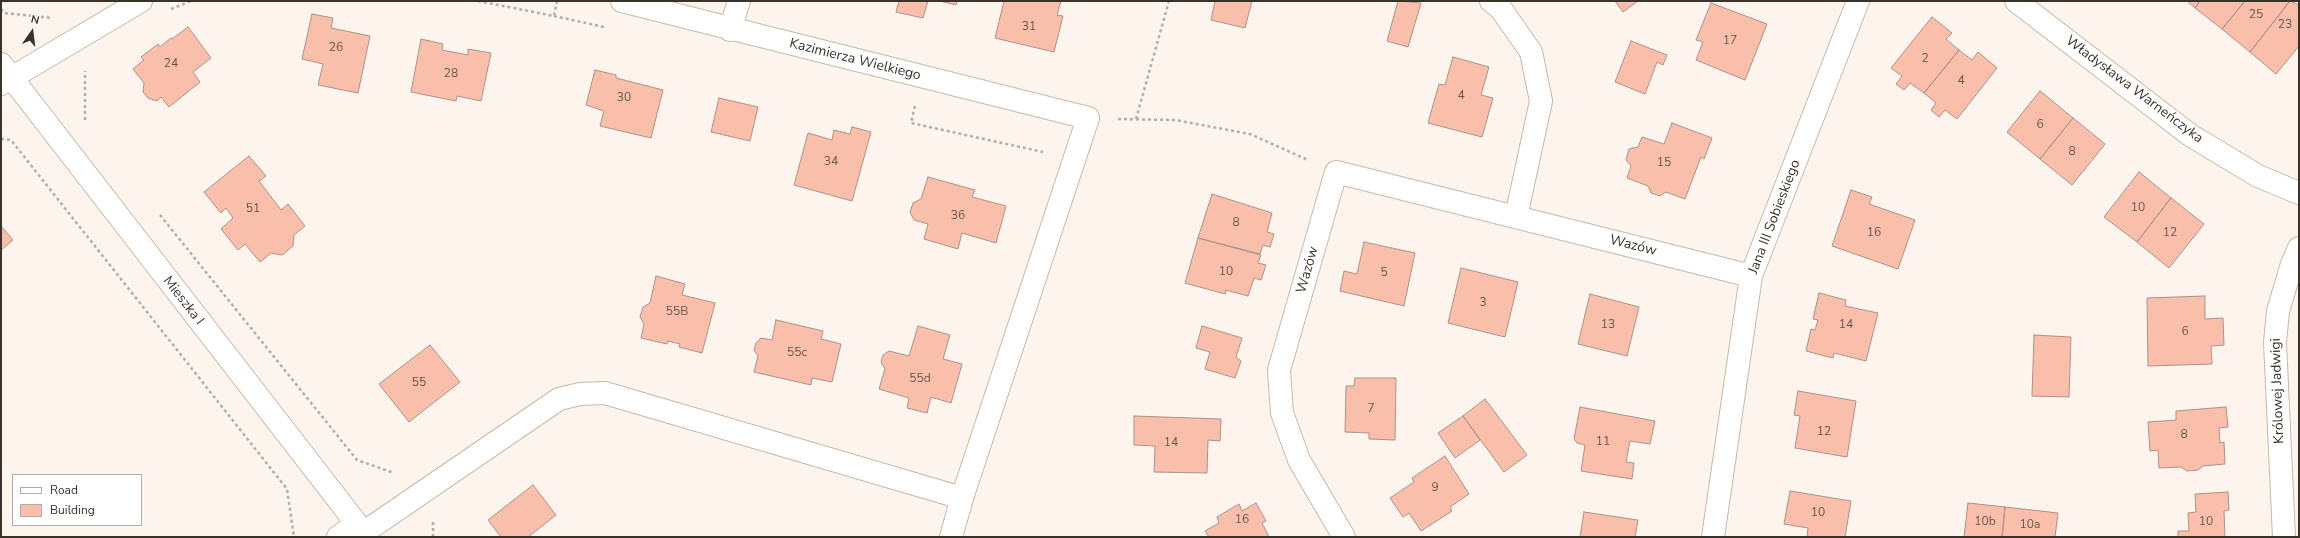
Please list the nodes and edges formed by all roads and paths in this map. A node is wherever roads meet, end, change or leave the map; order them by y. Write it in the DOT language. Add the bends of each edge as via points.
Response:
graph roads {
  1 [pos="141,1"];
  2 [pos="478,1"];
  3 [pos="557,1"];
  4 [pos="622,1"];
  5 [pos="740,1"];
  6 [pos="1169,1"];
  7 [pos="1492,1"];
  8 [pos="1858,1"];
  9 [pos="2016,1"];
  10 [pos="1,9"];
  11 [pos="730,30"];
  12 [pos="70,43"];
  13 [pos="4,75"];
  14 [pos="1088,118"];
  15 [pos="1136,119"];
  16 [pos="84,127"];
  17 [pos="1,139"];
  18 [pos="1336,172"];
  19 [pos="2299,193"];
  20 [pos="159,214"];
  21 [pos="1516,217"];
  22 [pos="2299,248"];
  23 [pos="1751,276"];
  24 [pos="421,493"];
  25 [pos="962,498"];
  26 [pos="362,531"];
  27 [pos="294,537"];
  28 [pos="338,537"];
  29 [pos="433,537"];
  30 [pos="951,537"];
  31 [pos="1344,537"];
  32 [pos="1713,537"];
  33 [pos="2284,537"];
  1 -- 12 [label="street"];
  2 -- 3 [label="path" via="554,16"];
  4 -- 11 [label="street, Kazimierza Wielkiego"];
  5 -- 11 [label="street"];
  6 -- 15 [label="path"];
  7 -- 21 [label="street" via="1501,9 1531,52 1541,101"];
  8 -- 23 [label="street, Jana III Sobieskiego"];
  9 -- 19 [label="street, Władysława Warneńczyka" via="2190,135 2258,176"];
  10 -- 12 [label="path" via="4,13 51,16"];
  11 -- 14 [label="street, Kazimierza Wielkiego"];
  12 -- 13 [label="street"];
  12 -- 16 [label="path" via="85,59"];
  13 -- 26 [label="street, Mieszka I"];
  14 -- 15 [label="path"];
  14 -- 25 [label="street"];
  15 -- 18 [label="path" via="1175,120 1250,134"];
  17 -- 27 [label="path" via="11,140 287,489"];
  18 -- 21 [label="street, Wazów"];
  18 -- 31 [label="street, Wazów" via="1279,370 1282,413 1299,460"];
  20 -- 24 [label="path" via="357,460 406,478"];
  21 -- 23 [label="street, Wazów"];
  22 -- 33 [label="street, Królowej Jadwigi" via="2278,311 2275,342"];
  23 -- 32 [label="street, Jana III Sobieskiego"];
  24 -- 25 [label="street" via="559,399 580,394 605,394"];
  24 -- 26 [label="street"];
  24 -- 29 [label="path" via="433,513"];
  25 -- 30 [label="street"];
  26 -- 28 [label="street"];
}
